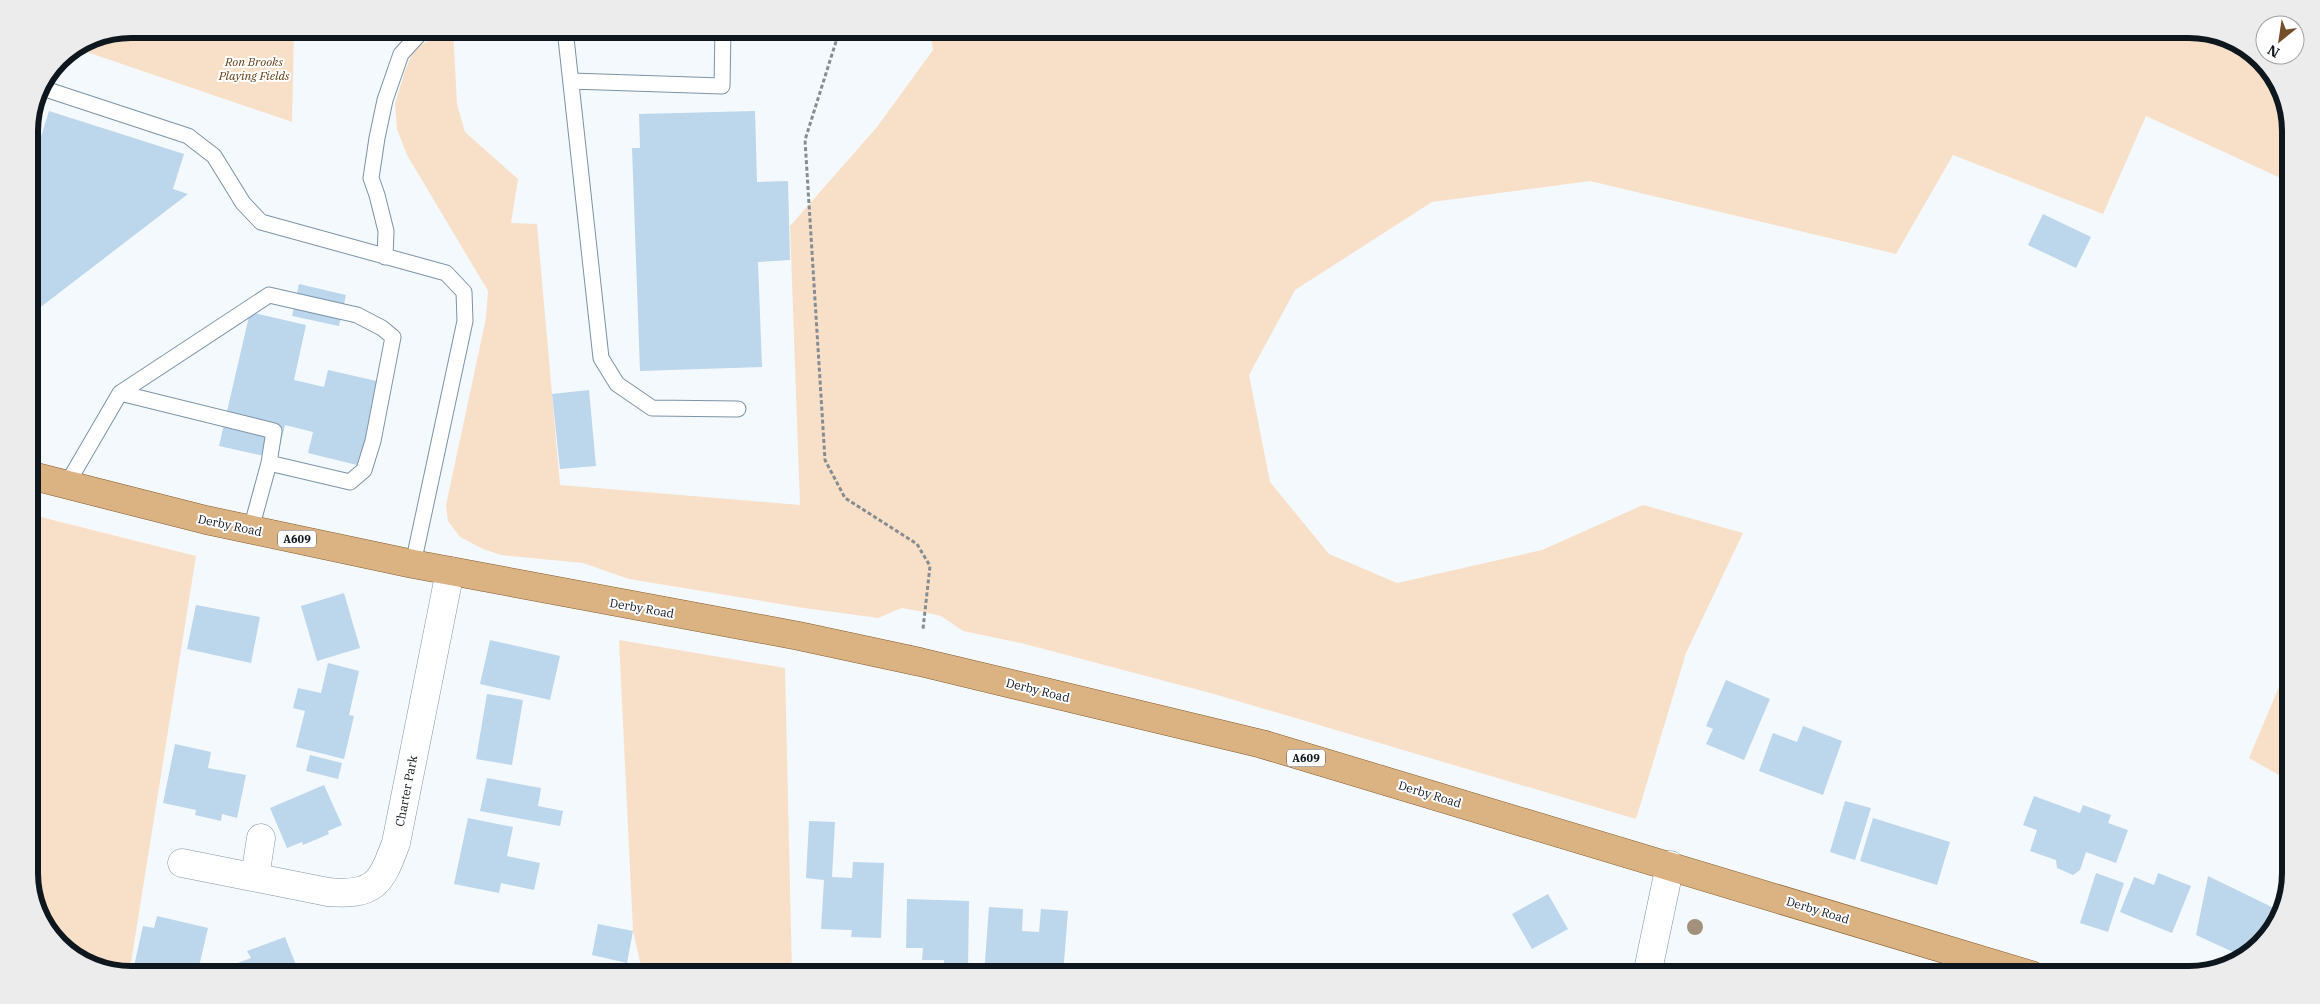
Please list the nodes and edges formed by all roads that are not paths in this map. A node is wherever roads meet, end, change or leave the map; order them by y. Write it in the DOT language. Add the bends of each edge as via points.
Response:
graph roads {
  1 [pos="416,38"];
  2 [pos="566,38"];
  3 [pos="723,38"];
  4 [pos="571,81"];
  5 [pos="47,90"];
  6 [pos="385,256"];
  7 [pos="120,393"];
  8 [pos="738,409"];
  9 [pos="269,463"];
  10 [pos="38,476"];
  11 [pos="67,484"];
  12 [pos="251,529"];
  13 [pos="413,564"];
  14 [pos="450,571"];
  15 [pos="262,838"];
  16 [pos="182,863"];
  17 [pos="1670,865"];
  18 [pos="255,877"];
  19 [pos="1649,966"];
  20 [pos="2001,966"];
  1 -- 6 [label="lane" via="401,54 385,100 371,178 386,231"];
  2 -- 4 [label="lane"];
  3 -- 4 [label="lane" via="722,86"];
  4 -- 8 [label="lane" via="601,358 617,384 652,408"];
  5 -- 6 [label="lane" via="188,136 214,156 243,203 261,222"];
  6 -- 13 [label="lane" via="446,273 464,292 465,321"];
  7 -- 9 [label="lane" via="274,431"];
  7 -- 9 [label="lane" via="269,295 357,314 392,337 373,441 364,470 350,482"];
  7 -- 11 [label="lane"];
  9 -- 12 [label="lane"];
  10 -- 11 [label="main road, Derby Road / A609"];
  11 -- 12 [label="main road, Derby Road / A609"];
  12 -- 13 [label="main road, Derby Road / A609"];
  13 -- 14 [label="main road, Derby Road / A609"];
  14 -- 17 [label="main road, Derby Road / A609" via="799,636 1262,744"];
  14 -- 18 [label="street, Charter Park" via="396,844 384,874 370,887 351,894"];
  15 -- 18 [label="street"];
  16 -- 18 [label="street, Charter Park"];
  17 -- 19 [label="street"];
  17 -- 20 [label="main road, Derby Road / A609"];
}
